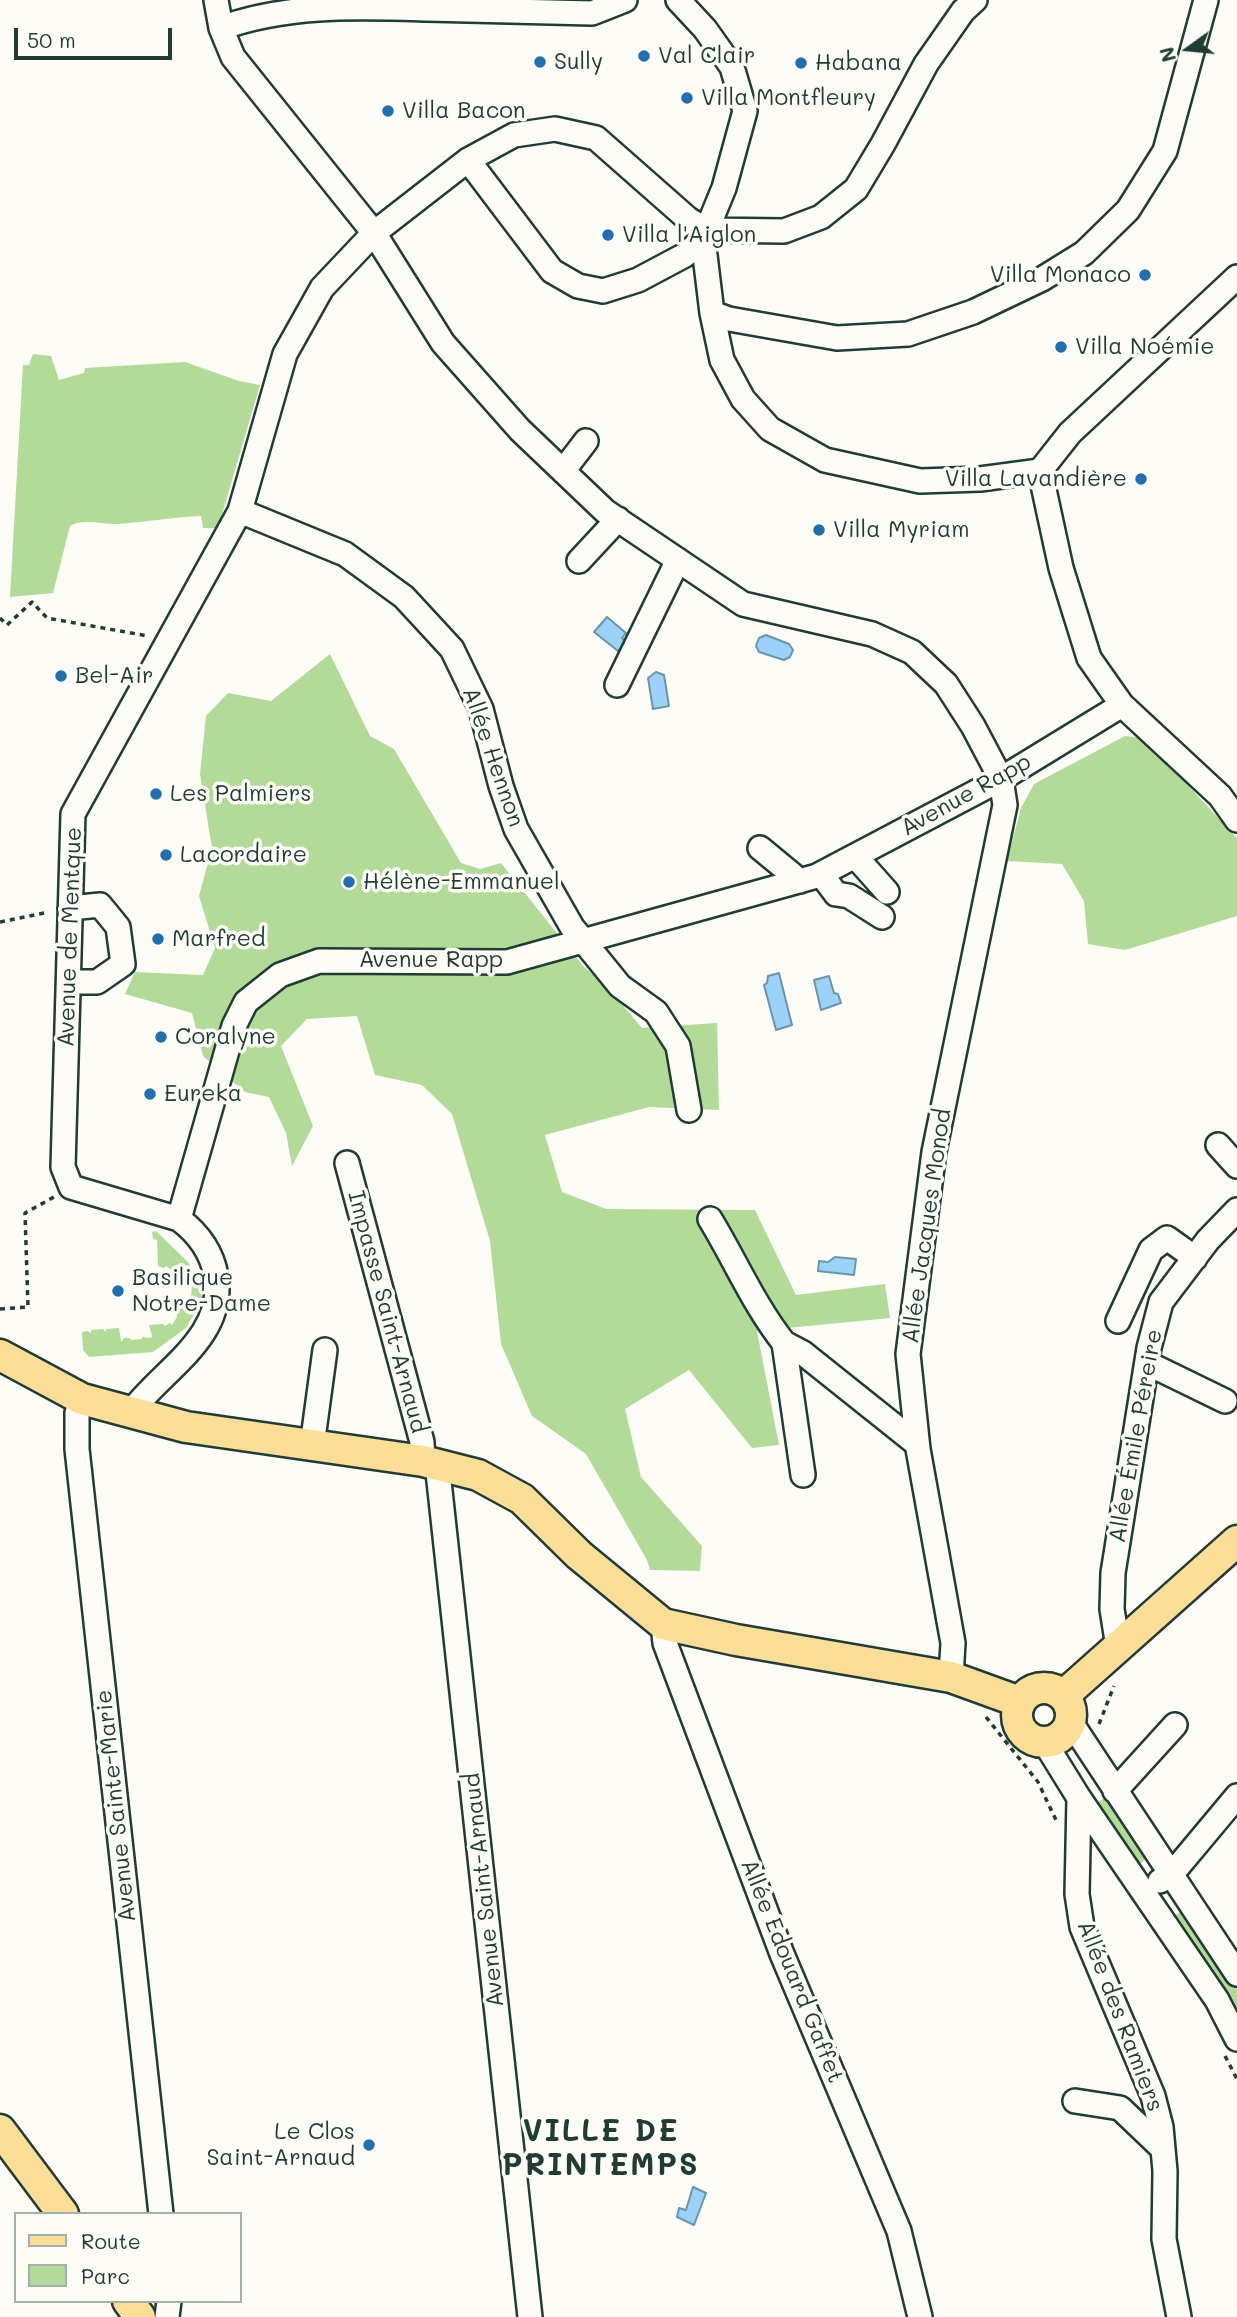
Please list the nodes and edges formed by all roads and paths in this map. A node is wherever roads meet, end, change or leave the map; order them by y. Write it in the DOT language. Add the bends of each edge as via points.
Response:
graph roads {
  1 [pos="216,0"];
  2 [pos="625,0"];
  3 [pos="678,0"];
  4 [pos="975,0"];
  5 [pos="1206,0"];
  6 [pos="221,28"];
  7 [pos="468,160"];
  8 [pos="374,233"];
  9 [pos="704,235"];
  10 [pos="1237,277"];
  11 [pos="712,313"];
  12 [pos="586,441"];
  13 [pos="563,471"];
  14 [pos="1041,471"];
  15 [pos="240,511"];
  16 [pos="618,519"];
  17 [pos="678,560"];
  18 [pos="579,561"];
  19 [pos="0,618"];
  20 [pos="170,640"];
  21 [pos="617,685"];
  22 [pos="1122,705"];
  23 [pos="1000,779"];
  24 [pos="1237,820"];
  25 [pos="760,848"];
  26 [pos="855,856"];
  27 [pos="810,878"];
  28 [pos="887,892"];
  29 [pos="70,908"];
  30 [pos="882,917"];
  31 [pos="0,922"];
  32 [pos="583,941"];
  33 [pos="69,982"];
  34 [pos="689,1110"];
  35 [pos="1219,1145"];
  36 [pos="347,1163"];
  37 [pos="1237,1166"];
  38 [pos="71,1187"];
  39 [pos="1237,1210"];
  40 [pos="179,1219"];
  41 [pos="710,1219"];
  42 [pos="1195,1258"];
  43 [pos="0,1310"];
  44 [pos="1118,1321"];
  45 [pos="784,1343"];
  46 [pos="324,1350"];
  47 [pos="0,1354"];
  48 [pos="1147,1363"];
  49 [pos="82,1399"];
  50 [pos="1225,1401"];
  51 [pos="131,1412"];
  52 [pos="917,1444"];
  53 [pos="312,1446"];
  54 [pos="430,1462"];
  55 [pos="803,1475"];
  56 [pos="1237,1541"];
  57 [pos="663,1624"];
  58 [pos="1118,1647"];
  59 [pos="951,1677"];
  60 [pos="1020,1702"];
  61 [pos="1067,1709"];
  62 [pos="984,1713"];
  63 [pos="1175,1725"];
  64 [pos="1045,1743"];
  65 [pos="1111,1785"];
  66 [pos="1237,1796"];
  67 [pos="1079,1798"];
  68 [pos="1078,1862"];
  69 [pos="1171,1875"];
  70 [pos="1143,1892"];
  71 [pos="1235,1966"];
  72 [pos="1237,2039"];
  73 [pos="1075,2101"];
  74 [pos="1,2132"];
  75 [pos="1163,2149"];
  76 [pos="61,2212"];
  77 [pos="161,2212"];
  78 [pos="530,2317"];
  79 [pos="920,2317"];
  80 [pos="1179,2317"];
  1 -- 6 [label="street"];
  2 -- 6 [label="street" via="592,13 338,6 296,9"];
  3 -- 9 [label="street" via="732,67 745,111 724,188"];
  4 -- 9 [label="street" via="926,64 856,189 821,217 784,231"];
  5 -- 11 [label="street" via="1165,151 1128,210 1084,253 973,312 908,334 837,338"];
  6 -- 8 [label="street" via="233,57"];
  7 -- 8 [label="street, Avenue de Mentque"];
  7 -- 9 [label="street, Avenue de Mentque" via="514,135 555,129 596,138"];
  7 -- 9 [label="street" via="552,271 578,286 603,291 638,280 685,255"];
  8 -- 13 [label="street" via="443,343"];
  8 -- 15 [label="street, Avenue de Mentque" via="322,288 285,354"];
  9 -- 11 [label="street"];
  10 -- 14 [label="street" via="1070,433"];
  11 -- 14 [label="street" via="722,360 743,399 770,429 825,460 920,481 980,480"];
  12 -- 13 [label="street"];
  13 -- 16 [label="street"];
  14 -- 22 [label="street" via="1061,568 1089,658"];
  15 -- 20 [label="street, Avenue de Mentque"];
  15 -- 32 [label="street, Allée Hennon" via="345,554 404,597 452,649 481,709 516,829"];
  16 -- 17 [label="street"];
  16 -- 18 [label="street"];
  17 -- 21 [label="street"];
  17 -- 23 [label="street" via="743,604 872,634 912,652 946,684"];
  19 -- 20 [label="path" via="7,625 32,602 47,618"];
  20 -- 29 [label="street, Avenue de Mentque" via="74,814"];
  22 -- 23 [label="street, Avenue Rapp"];
  22 -- 24 [label="street" via="1220,796"];
  23 -- 26 [label="street, Avenue Rapp"];
  23 -- 52 [label="street, Allée Jacques Monod" via="1005,805 934,1152 908,1354"];
  25 -- 27 [label="street"];
  26 -- 27 [label="street, Avenue Rapp"];
  26 -- 28 [label="street"];
  27 -- 30 [label="street"];
  27 -- 32 [label="street, Avenue Rapp"];
  29 -- 31 [label="path"];
  29 -- 33 [label="street, Avenue de Mentque"];
  29 -- 33 [label="street" via="100,905 118,927 123,964 97,982"];
  32 -- 34 [label="street, Allée Hennon" via="620,986 656,1012 678,1046"];
  32 -- 40 [label="street, Avenue Rapp" via="507,962 319,961 280,975 246,1002 234,1026"];
  33 -- 38 [label="street, Avenue de Mentque" via="63,1167"];
  35 -- 37 [label="street"];
  36 -- 54 [label="street, Impasse Saint-Arnaud"];
  38 -- 40 [label="street"];
  38 -- 43 [label="path" via="25,1213 28,1307"];
  39 -- 42 [label="street, Allée Émile Péreire"];
  40 -- 51 [label="street" via="203,1241 214,1263 218,1288 214,1313 204,1334"];
  41 -- 45 [label="street" via="764,1319"];
  42 -- 44 [label="street" via="1167,1238 1151,1250"];
  42 -- 48 [label="street, Allée Émile Péreire" via="1161,1302"];
  45 -- 52 [label="street" via="803,1353"];
  45 -- 55 [label="street"];
  46 -- 53 [label="street"];
  47 -- 49 [label="main road"];
  48 -- 50 [label="street"];
  48 -- 58 [label="street, Allée Émile Péreire" via="1113,1573"];
  49 -- 51 [label="main road"];
  49 -- 77 [label="street, Avenue Sainte-Marie" via="76,1449"];
  51 -- 53 [label="main road" via="186,1427"];
  52 -- 59 [label="street, Allée Jacques Monod" via="953,1643"];
  53 -- 54 [label="main road"];
  54 -- 57 [label="main road" via="478,1475 522,1499 579,1555"];
  54 -- 78 [label="street, Avenue Saint-Arnaud"];
  56 -- 58 [label="main road"];
  57 -- 59 [label="main road"];
  57 -- 79 [label="street, Allée Edouard Gaffet" via="666,1643 782,1954 900,2231"];
  58 -- 61 [label="main road"];
  59 -- 60 [label="main road"];
  60 -- 61 [label="main road" via="1040,1688 1056,1691"];
  60 -- 64 [label="main road" via="1019,1726 1029,1739"];
  61 -- 64 [label="main road" via="1061,1736"];
  61 -- 65 [label="street"];
  62 -- 68 [label="path" via="1038,1782"];
  63 -- 65 [label="street"];
  64 -- 67 [label="street"];
  65 -- 67 [label="street"];
  65 -- 69 [label="street"];
  66 -- 69 [label="street"];
  67 -- 68 [label="street, Allée des Ramiers"];
  67 -- 70 [label="street"];
  68 -- 75 [label="street, Allée des Ramiers" via="1082,1927 1153,2096"];
  69 -- 70 [label="street"];
  69 -- 71 [label="street"];
  70 -- 72 [label="street" via="1217,2000"];
  73 -- 75 [label="street" via="1120,2108"];
  74 -- 76 [label="main road"];
  75 -- 80 [label="street, Allée des Ramiers" via="1164,2239"];
}
